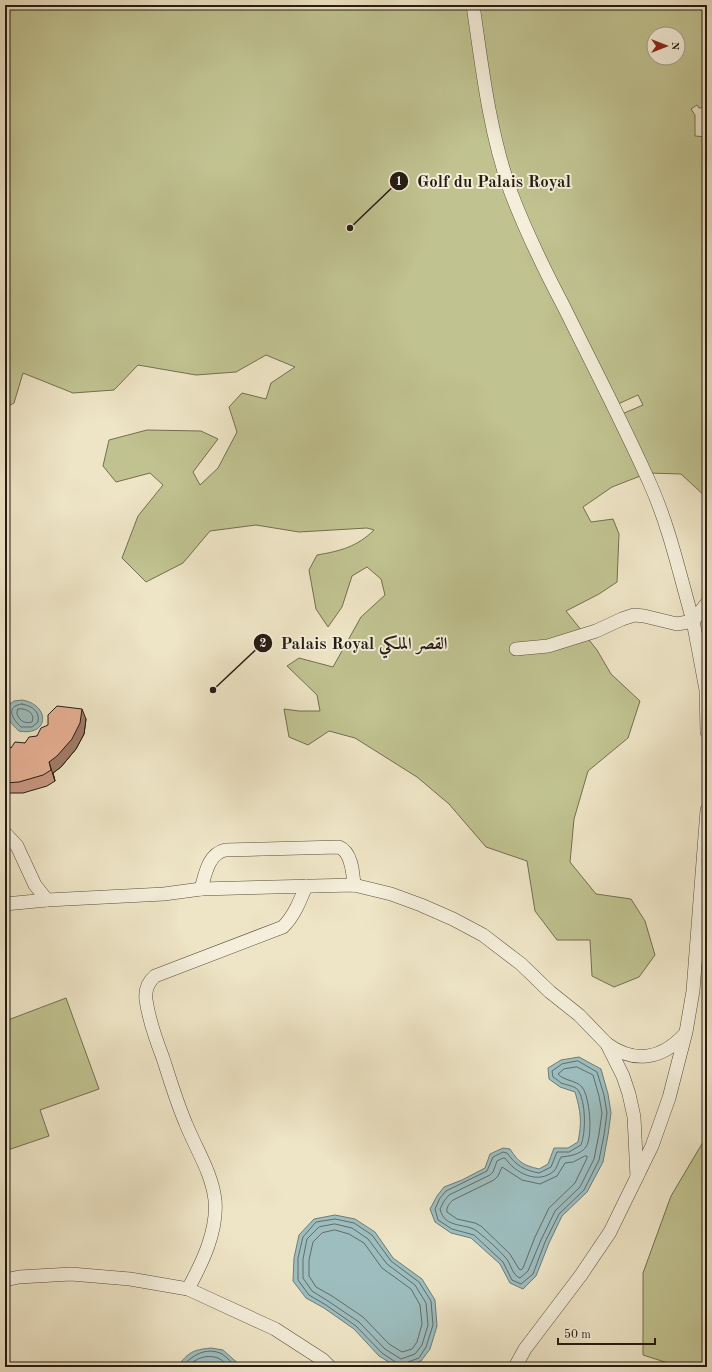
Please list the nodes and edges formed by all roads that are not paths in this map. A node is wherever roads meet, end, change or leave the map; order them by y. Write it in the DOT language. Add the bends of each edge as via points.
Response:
graph roads {
  1 [pos="472,5"];
  2 [pos="707,603"];
  3 [pos="693,621"];
  4 [pos="516,649"];
  5 [pos="707,732"];
  6 [pos="707,810"];
  7 [pos="5,832"];
  8 [pos="354,885"];
  9 [pos="306,886"];
  10 [pos="201,889"];
  11 [pos="47,900"];
  12 [pos="5,904"];
  13 [pos="686,1032"];
  14 [pos="607,1044"];
  15 [pos="637,1177"];
  16 [pos="5,1280"];
  17 [pos="188,1289"];
  18 [pos="330,1367"];
  19 [pos="515,1367"];
  1 -- 3 [label="lane" via="493,125 511,190 550,280 651,486 670,537"];
  2 -- 3 [label="lane"];
  3 -- 4 [label="lane" via="677,624 634,615 596,631 554,644"];
  3 -- 5 [label="lane" via="706,690"];
  6 -- 13 [label="lane" via="693,991"];
  7 -- 11 [label="lane" via="17,846 35,885"];
  8 -- 9 [label="lane"];
  8 -- 10 [label="lane" via="349,859 343,848 290,848 219,852 207,868"];
  8 -- 14 [label="lane" via="421,905 483,936 521,964 579,1015"];
  9 -- 10 [label="lane"];
  9 -- 17 [label="lane" via="289,921 283,927 155,976 147,986 146,1000 153,1030 186,1124 210,1179 215,1200 210,1238 201,1265"];
  10 -- 11 [label="lane" via="164,894"];
  11 -- 12 [label="lane"];
  13 -- 14 [label="lane" via="670,1048 642,1057 616,1051"];
  13 -- 15 [label="lane" via="669,1098 652,1146"];
  14 -- 15 [label="lane" via="623,1076 634,1117"];
  15 -- 19 [label="lane" via="610,1232"];
  16 -- 17 [label="lane" via="71,1274 130,1279"];
  17 -- 18 [label="lane" via="275,1329"];
}
